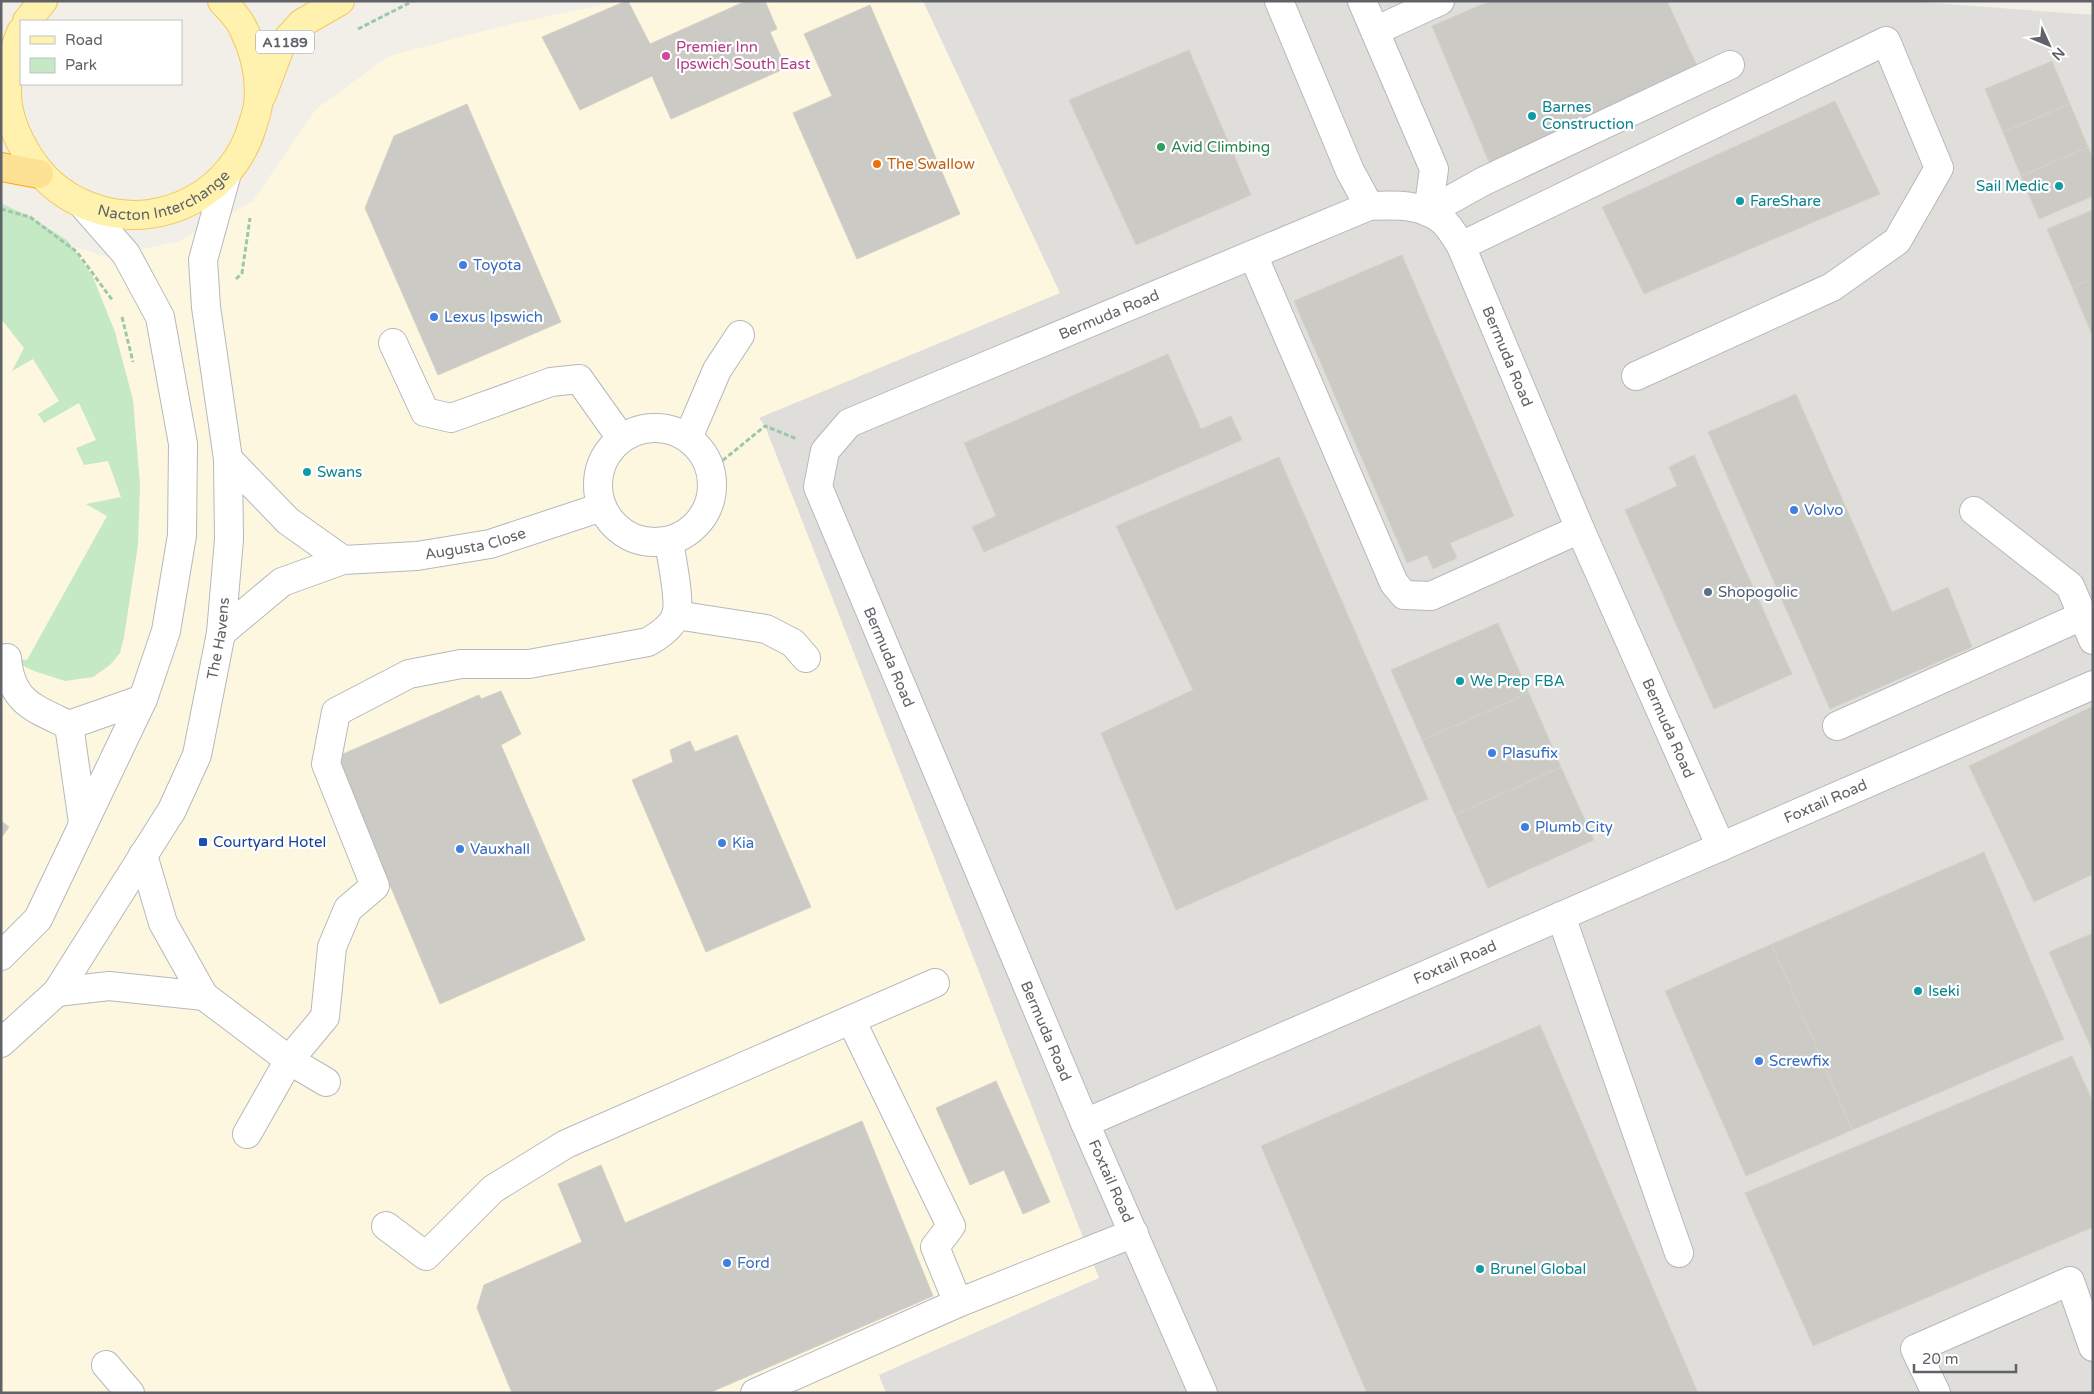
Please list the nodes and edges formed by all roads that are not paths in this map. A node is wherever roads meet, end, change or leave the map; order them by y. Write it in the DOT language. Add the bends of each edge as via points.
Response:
graph roads {
  1 [pos="43,1"];
  2 [pos="222,1"];
  3 [pos="340,1"];
  4 [pos="1280,1"];
  5 [pos="1362,1"];
  6 [pos="1440,1"];
  7 [pos="28,20"];
  8 [pos="1375,31"];
  9 [pos="20,33"];
  10 [pos="5,51"];
  11 [pos="1730,65"];
  12 [pos="258,106"];
  13 [pos="1,167"];
  14 [pos="227,173"];
  15 [pos="39,174"];
  16 [pos="83,205"];
  17 [pos="1369,206"];
  18 [pos="1428,212"];
  19 [pos="1461,246"];
  20 [pos="1253,255"];
  21 [pos="740,334"];
  22 [pos="393,343"];
  23 [pos="1636,376"];
  24 [pos="621,438"];
  25 [pos="688,438"];
  26 [pos="228,459"];
  27 [pos="602,507"];
  28 [pos="1974,511"];
  29 [pos="1580,529"];
  30 [pos="669,541"];
  31 [pos="343,560"];
  32 [pos="676,615"];
  33 [pos="2088,628"];
  34 [pos="221,633"];
  35 [pos="7,658"];
  36 [pos="806,658"];
  37 [pos="2093,685"];
  38 [pos="143,700"];
  39 [pos="70,725"];
  40 [pos="1837,726"];
  41 [pos="82,823"];
  42 [pos="1721,847"];
  43 [pos="143,855"];
  44 [pos="1560,916"];
  45 [pos="1,956"];
  46 [pos="935,983"];
  47 [pos="57,992"];
  48 [pos="204,996"];
  49 [pos="851,1020"];
  50 [pos="1,1043"];
  51 [pos="289,1060"];
  52 [pos="326,1082"];
  53 [pos="1085,1123"];
  54 [pos="247,1134"];
  55 [pos="386,1226"];
  56 [pos="1134,1234"];
  57 [pos="1679,1253"];
  58 [pos="958,1303"];
  59 [pos="2093,1346"];
  60 [pos="106,1365"];
  61 [pos="130,1393"];
  62 [pos="755,1393"];
  63 [pos="1203,1393"];
  64 [pos="1936,1393"];
  1 -- 7 [label="main road"];
  2 -- 12 [label="main road, Nacton Interchange" via="243,26 257,65"];
  3 -- 12 [label="main road, A1189" via="302,23 280,47"];
  4 -- 17 [label="street" via="1350,171"];
  5 -- 8 [label="street"];
  6 -- 8 [label="street"];
  8 -- 18 [label="street" via="1434,169"];
  9 -- 10 [label="main road, Nacton Interchange"];
  10 -- 15 [label="main road, Nacton Interchange" via="9,114 15,136"];
  11 -- 18 [label="street" via="1484,181"];
  12 -- 14 [label="main road, Nacton Interchange" via="247,145"];
  13 -- 15 [label="highway"];
  14 -- 16 [label="main road, Nacton Interchange" via="200,196 180,207 158,213 114,214"];
  14 -- 26 [label="street, The Havens" via="203,260 206,307"];
  15 -- 16 [label="main road, Nacton Interchange"];
  16 -- 38 [label="street" via="126,254 160,317 183,444 182,535 166,631"];
  17 -- 18 [label="street, Bermuda Road" via="1406,205"];
  17 -- 20 [label="street, Bermuda Road"];
  18 -- 19 [label="street, Bermuda Road" via="1443,221"];
  19 -- 23 [label="street" via="1886,42 1939,168 1897,241 1832,287"];
  19 -- 29 [label="street, Bermuda Road"];
  20 -- 29 [label="street" via="1394,583 1404,595 1431,596"];
  20 -- 53 [label="street, Bermuda Road" via="848,423 825,451 818,487"];
  21 -- 25 [label="street" via="717,370"];
  22 -- 24 [label="street" via="425,412 451,418 551,382 580,379"];
  24 -- 25 [label="street" via="637,430 655,428 672,430"];
  24 -- 27 [label="street" via="608,452 600,470 598,488"];
  25 -- 30 [label="street" via="698,446 711,470 709,506 699,522"];
  26 -- 31 [label="street" via="288,521"];
  26 -- 34 [label="street, The Havens" via="230,539"];
  27 -- 30 [label="street" via="622,532 645,541"];
  27 -- 31 [label="street, Augusta Close" via="490,544 417,556"];
  28 -- 33 [label="street" via="2070,586"];
  29 -- 42 [label="street, Bermuda Road"];
  30 -- 32 [label="street" via="676,587"];
  31 -- 34 [label="street, Augusta Close" via="282,582"];
  32 -- 36 [label="street" via="766,629 794,643"];
  32 -- 51 [label="street" via="664,632 648,642 529,664 461,664 409,674 336,712 326,764 375,886 348,909 332,947 325,1016"];
  33 -- 40 [label="street"];
  34 -- 43 [label="street, The Havens" via="197,756 172,810"];
  35 -- 39 [label="street" via="14,690 37,710"];
  37 -- 42 [label="street, Foxtail Road"];
  38 -- 39 [label="street"];
  38 -- 41 [label="street"];
  39 -- 41 [label="street"];
  41 -- 45 [label="street" via="38,919"];
  42 -- 44 [label="street, Foxtail Road"];
  43 -- 47 [label="street, The Havens"];
  43 -- 48 [label="street" via="163,923"];
  44 -- 53 [label="street, Foxtail Road"];
  44 -- 57 [label="street"];
  46 -- 49 [label="street"];
  47 -- 48 [label="street" via="109,986"];
  47 -- 50 [label="street, The Havens"];
  48 -- 51 [label="street"];
  49 -- 55 [label="street" via="566,1144 493,1188 426,1256"];
  49 -- 58 [label="street" via="951,1226 935,1247"];
  51 -- 52 [label="street"];
  51 -- 54 [label="street"];
  53 -- 56 [label="street, Foxtail Road"];
  56 -- 58 [label="street"];
  56 -- 63 [label="street, Foxtail Road"];
  58 -- 62 [label="street"];
  59 -- 64 [label="street" via="2070,1281 1915,1349"];
  60 -- 61 [label="street"];
}
